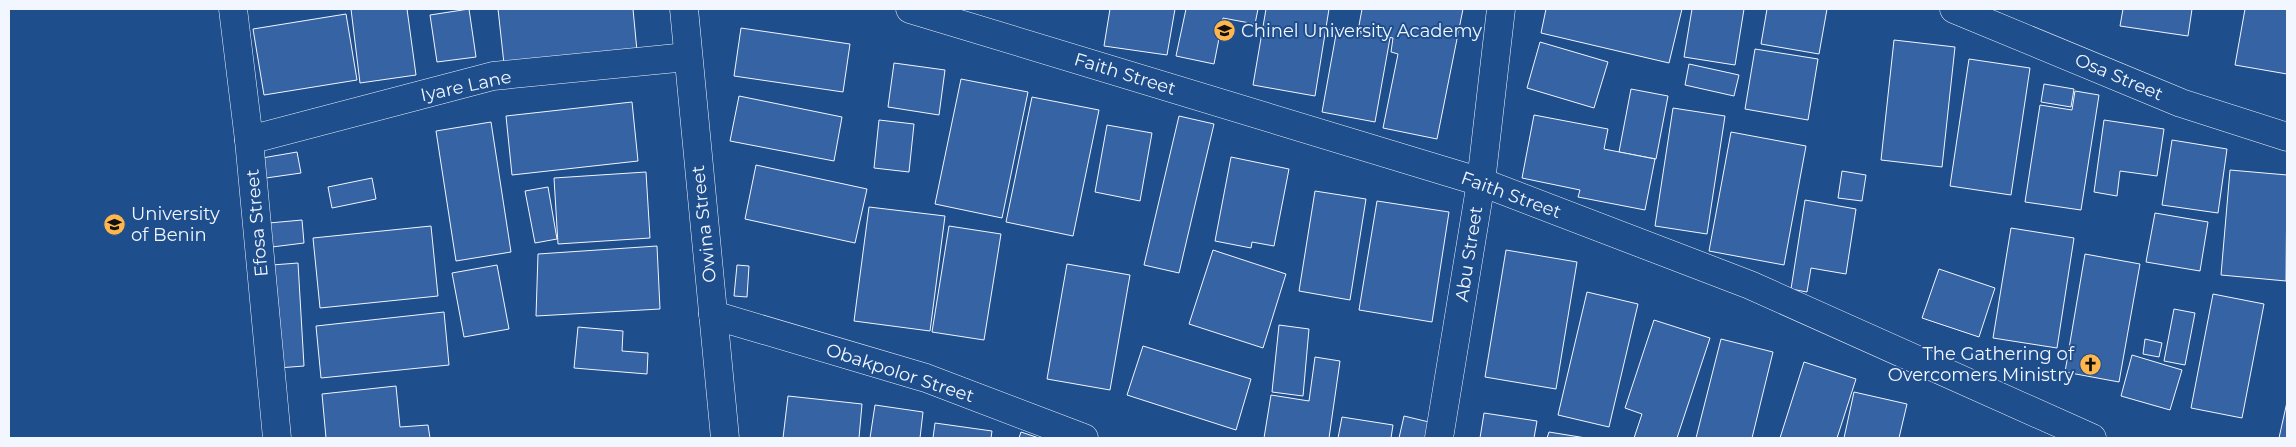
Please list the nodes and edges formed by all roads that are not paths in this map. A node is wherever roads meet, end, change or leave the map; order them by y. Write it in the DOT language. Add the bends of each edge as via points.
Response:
graph roads {
  1 [pos="233,9"];
  2 [pos="684,9"];
  3 [pos="910,9"];
  4 [pos="1501,9"];
  5 [pos="1954,9"];
  6 [pos="687,58"];
  7 [pos="2287,138"];
  8 [pos="249,140"];
  9 [pos="1481,182"];
  10 [pos="713,315"];
  11 [pos="277,438"];
  12 [pos="725,438"];
  13 [pos="1084,438"];
  14 [pos="1439,438"];
  15 [pos="2092,438"];
  1 -- 8 [label="street, Efosa Street"];
  2 -- 6 [label="street, Owina Street"];
  3 -- 9 [label="street, Faith Street"];
  4 -- 9 [label="street, Abu Street"];
  5 -- 7 [label="street, Osa Street" via="2181,103"];
  6 -- 8 [label="street, Iyare Lane" via="493,76"];
  6 -- 10 [label="street, Owina Street"];
  8 -- 11 [label="street, Efosa Street"];
  9 -- 14 [label="street, Abu Street"];
  9 -- 15 [label="street, Faith Street" via="1750,285"];
  10 -- 12 [label="street, Owina Street"];
  10 -- 13 [label="street, Obakpolor Street" via="926,378"];
}
